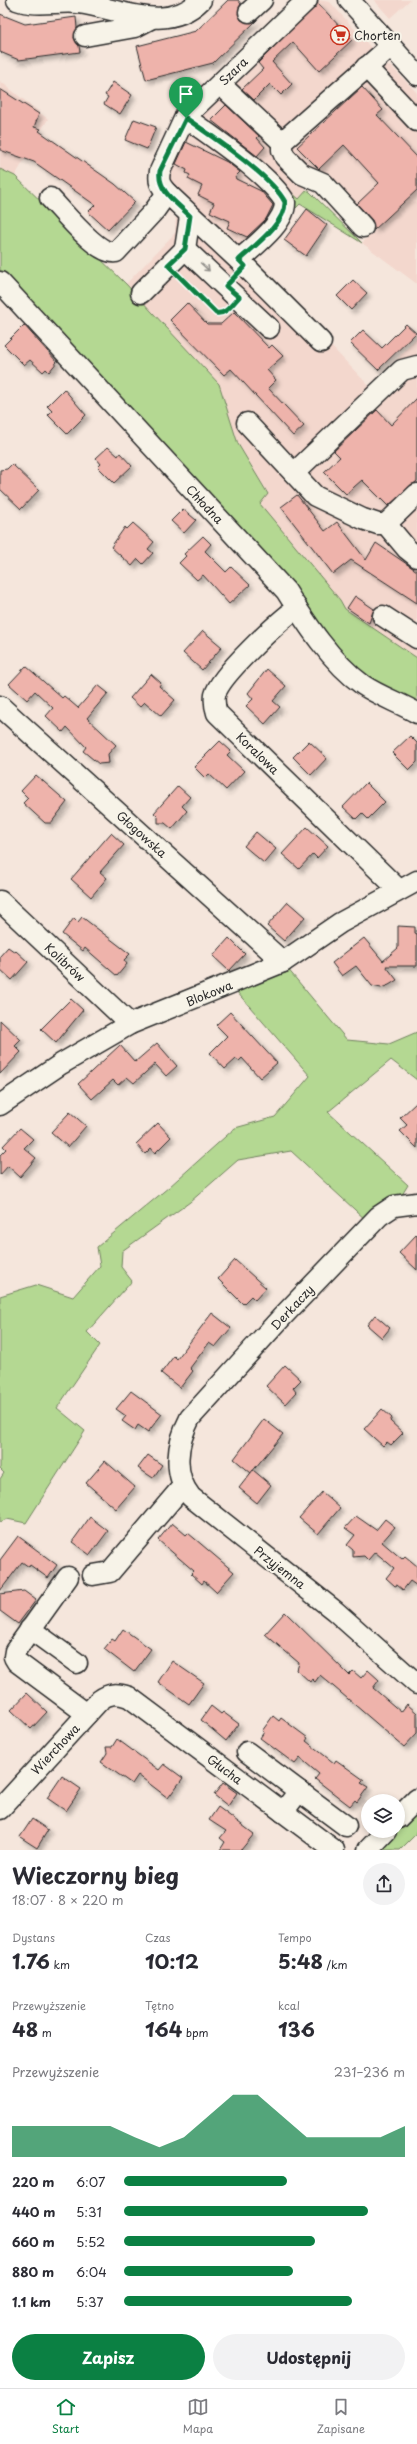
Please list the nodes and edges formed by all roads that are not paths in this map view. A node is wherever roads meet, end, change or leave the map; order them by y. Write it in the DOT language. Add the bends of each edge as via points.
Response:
graph roads {
  1 [pos="16,0"];
  2 [pos="307,0"];
  3 [pos="349,0"];
  4 [pos="192,3"];
  5 [pos="152,18"];
  6 [pos="85,36"];
  7 [pos="391,46"];
  8 [pos="366,67"];
  9 [pos="417,75"];
  10 [pos="220,84"];
  11 [pos="186,118"];
  12 [pos="417,121"];
  13 [pos="282,142"];
  14 [pos="167,193"];
  15 [pos="50,198"];
  16 [pos="190,216"];
  17 [pos="363,227"];
  18 [pos="185,249"];
  19 [pos="242,263"];
  20 [pos="0,282"];
  21 [pos="232,292"];
  22 [pos="140,293"];
  23 [pos="269,328"];
  24 [pos="321,342"];
  25 [pos="417,366"];
  26 [pos="247,423"];
  27 [pos="294,473"];
  28 [pos="417,494"];
  29 [pos="386,524"];
  30 [pos="417,557"];
  31 [pos="297,608"];
  32 [pos="383,616"];
  33 [pos="417,638"];
  34 [pos="0,706"];
  35 [pos="417,713"];
  36 [pos="417,881"];
  37 [pos="399,890"];
  38 [pos="0,901"];
  39 [pos="283,962"];
  40 [pos="130,1024"];
  41 [pos="0,1105"];
  42 [pos="417,1203"];
  43 [pos="182,1433"];
  44 [pos="183,1486"];
  45 [pos="93,1575"];
  46 [pos="68,1577"];
  47 [pos="30,1629"];
  48 [pos="76,1663"];
  49 [pos="417,1684"];
  50 [pos="113,1694"];
  51 [pos="87,1714"];
  52 [pos="246,1752"];
  53 [pos="298,1791"];
  54 [pos="417,1799"];
  55 [pos="0,1809"];
  56 [pos="405,1811"];
  57 [pos="283,1812"];
  58 [pos="346,1826"];
  59 [pos="379,1838"];
  60 [pos="334,1850"];
  61 [pos="368,1850"];
  1 -- 5 [label="street" via="31,3 80,4"];
  2 -- 10 [label="street, Szara"];
  3 -- 7 [label="street"];
  4 -- 5 [label="street" via="174,17"];
  5 -- 6 [label="street" via="135,27"];
  7 -- 8 [label="street"];
  7 -- 9 [label="street"];
  8 -- 12 [label="street"];
  8 -- 13 [label="street"];
  10 -- 11 [label="street, Szara"];
  10 -- 13 [label="street"];
  11 -- 14 [label="street, Szara" via="160,171 160,185"];
  11 -- 19 [label="street" via="239,157 270,184 285,202 283,214"];
  13 -- 17 [label="street" via="282,150 298,170 306,177 323,183"];
  14 -- 15 [label="street" via="121,247 112,253 98,247"];
  14 -- 16 [label="street, Szara"];
  16 -- 18 [label="street"];
  16 -- 19 [label="street, Szara"];
  18 -- 21 [label="street, one-way"];
  18 -- 22 [label="street"];
  19 -- 21 [label="street"];
  19 -- 24 [label="street, Szara"];
  20 -- 31 [label="street, Chłodna" via="286,591"];
  21 -- 23 [label="street"];
  25 -- 27 [label="street" via="402,370"];
  26 -- 27 [label="street"];
  27 -- 29 [label="street" via="315,496 363,519"];
  28 -- 29 [label="street"];
  29 -- 30 [label="street"];
  31 -- 35 [label="street, Chłodna" via="319,641 363,685"];
  31 -- 37 [label="street, Koralowa" via="267,632 217,689 217,713"];
  32 -- 33 [label="street"];
  34 -- 39 [label="street, Głogowska"];
  36 -- 37 [label="street, Blokowa"];
  37 -- 39 [label="street, Blokowa" via="340,923"];
  38 -- 40 [label="street, Kolibrów"];
  39 -- 40 [label="street, Blokowa"];
  40 -- 41 [label="street, Blokowa" via="61,1064"];
  42 -- 43 [label="street, Derkaczy" via="394,1206 379,1216 190,1418"];
  43 -- 44 [label="street, Przyjemna" via="179,1468"];
  44 -- 45 [label="street" via="110,1572"];
  44 -- 49 [label="street, Przyjemna" via="191,1497 336,1611"];
  46 -- 47 [label="street"];
  47 -- 48 [label="street"];
  47 -- 51 [label="street" via="15,1651 16,1662"];
  50 -- 51 [label="street, Wierchowa" via="106,1695"];
  50 -- 57 [label="street, Głucha" via="129,1697"];
  51 -- 55 [label="street, Wierchowa"];
  52 -- 53 [label="street"];
  53 -- 57 [label="street"];
  53 -- 58 [label="street"];
  54 -- 56 [label="street"];
  57 -- 60 [label="street, Głucha"];
  59 -- 61 [label="street"];
}
